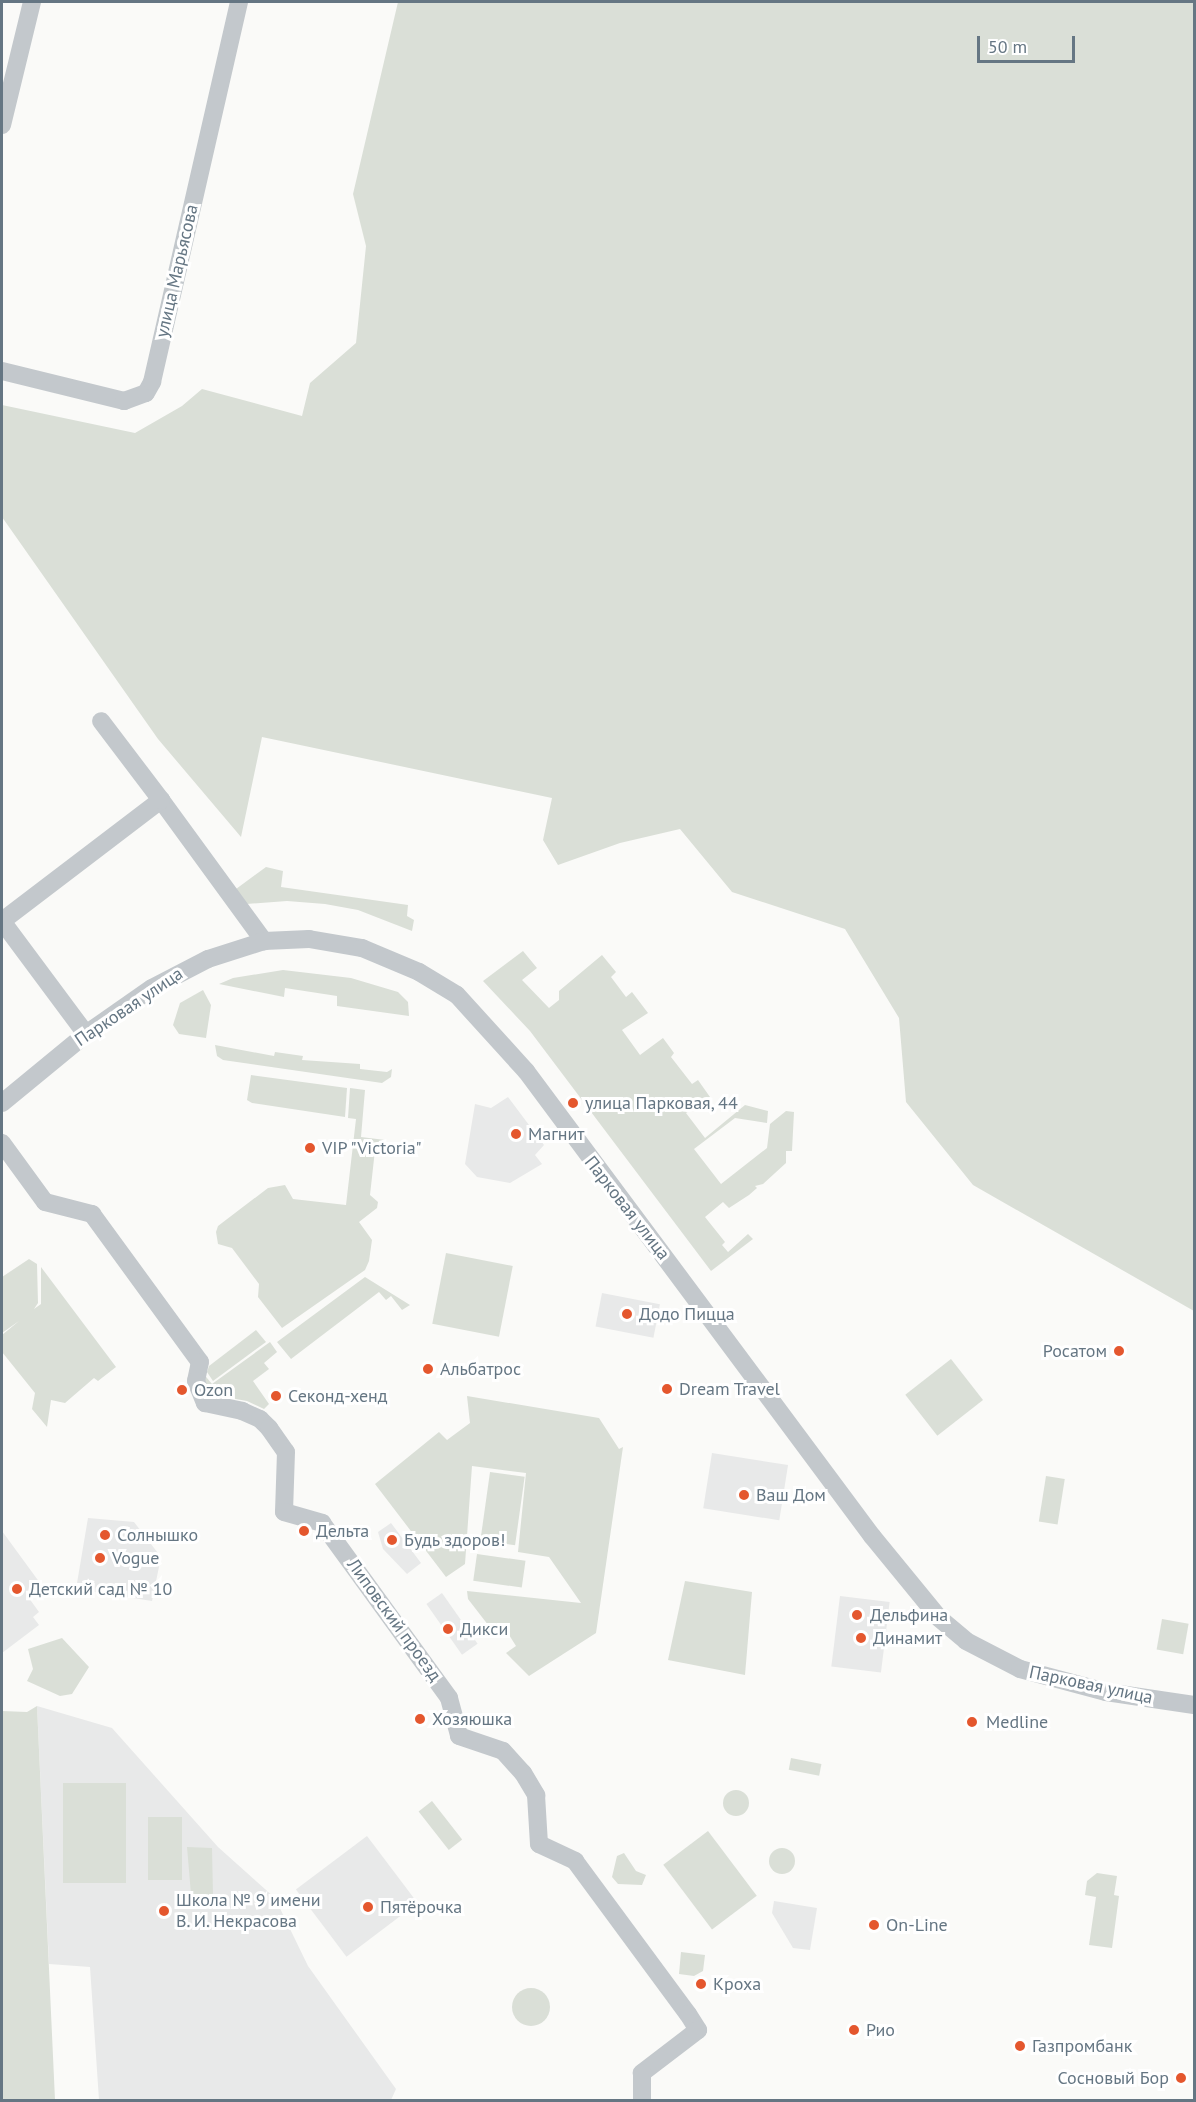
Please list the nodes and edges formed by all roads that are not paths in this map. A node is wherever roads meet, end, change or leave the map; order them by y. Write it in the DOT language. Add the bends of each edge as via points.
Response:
graph roads {
  1 [pos="32,2"];
  2 [pos="239,2"];
  3 [pos="2,125"];
  4 [pos="2,371"];
  5 [pos="101,721"];
  6 [pos="161,800"];
  7 [pos="2,921"];
  8 [pos="264,941"];
  9 [pos="86,1034"];
  10 [pos="2,1103"];
  11 [pos="2,1143"];
  12 [pos="1194,1705"];
  13 [pos="642,2100"];
  1 -- 3 [label="street"];
  2 -- 4 [label="street, улица Марьясова" via="152,382 146,393 124,401"];
  5 -- 6 [label="street"];
  6 -- 7 [label="street"];
  6 -- 8 [label="street"];
  7 -- 9 [label="street"];
  8 -- 9 [label="street, Парковая улица" via="182,971"];
  8 -- 12 [label="street, Парковая улица" via="309,939 362,948 419,972 457,995 496,1034 911,1586 966,1641 1020,1669 1049,1678"];
  9 -- 10 [label="street, Парковая улица"];
  11 -- 13 [label="street, Липовский проезд" via="45,1202 92,1214 200,1362 196,1381 205,1403 242,1411 269,1428 286,1452 284,1512 322,1523 449,1698 459,1736 503,1751 523,1773 536,1795 539,1844 575,1861 688,2014 698,2030 642,2073"];
}
